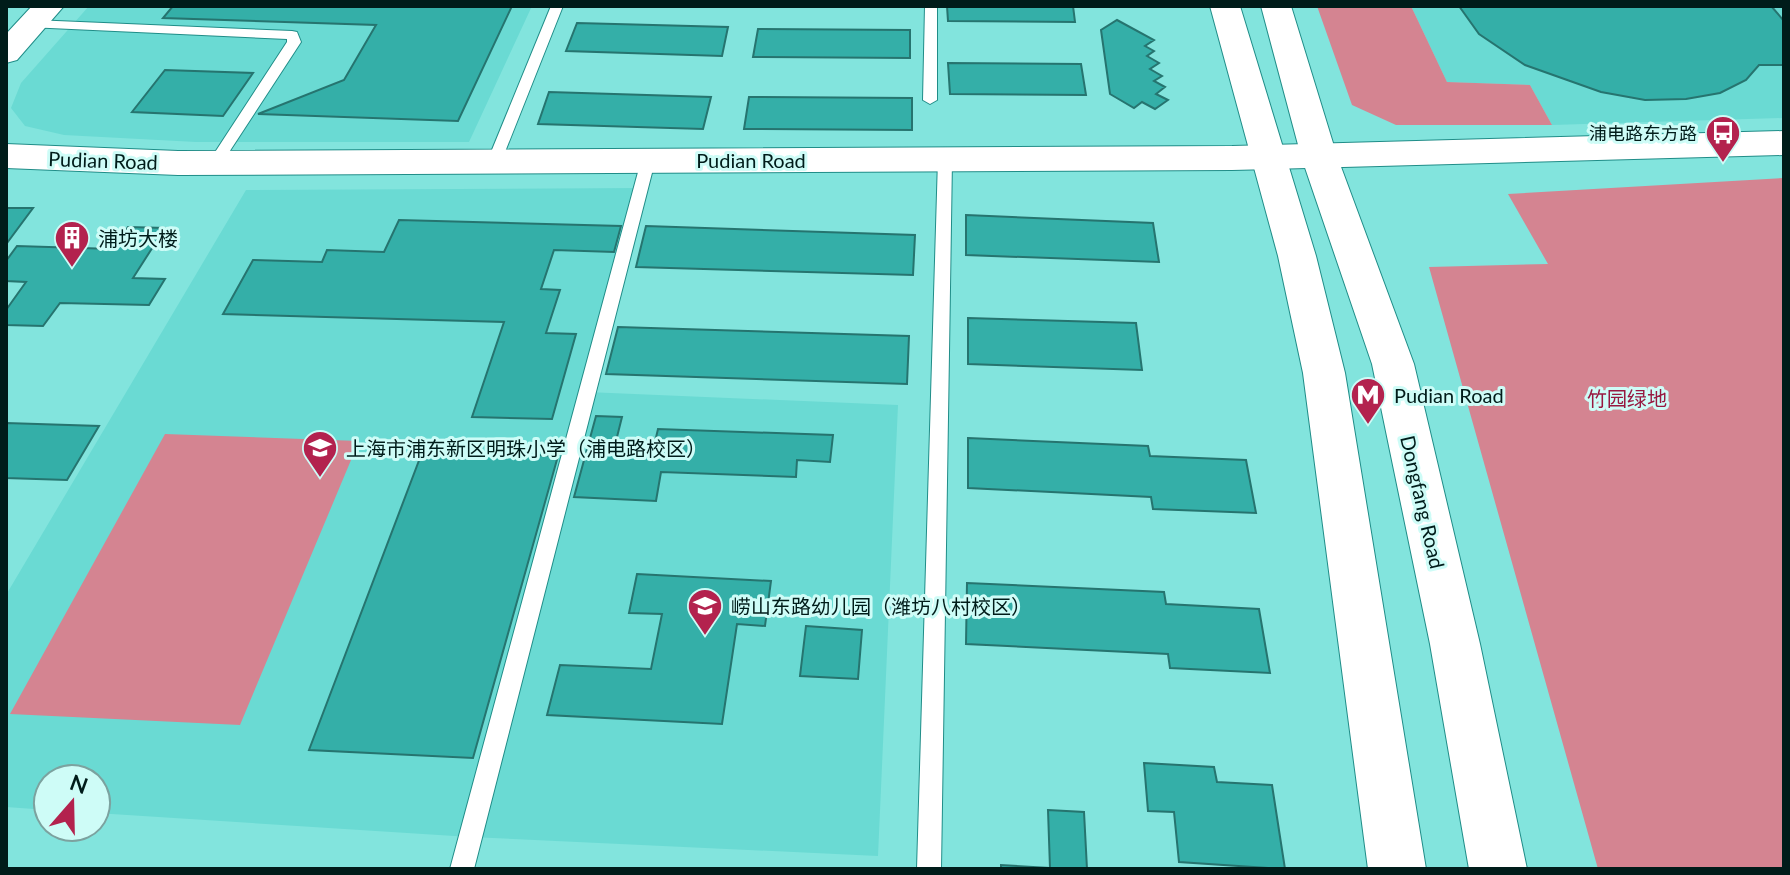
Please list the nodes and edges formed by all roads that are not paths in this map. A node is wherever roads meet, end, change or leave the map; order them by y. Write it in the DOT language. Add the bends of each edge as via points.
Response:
graph roads {
  1 [pos="557,6"];
  2 [pos="931,6"];
  3 [pos="1225,6"];
  4 [pos="1276,6"];
  5 [pos="41,15"];
  6 [pos="6,53"];
  7 [pos="930,100"];
  8 [pos="1784,143"];
  9 [pos="6,156"];
  10 [pos="1319,156"];
  11 [pos="1268,157"];
  12 [pos="945,159"];
  13 [pos="648,161"];
  14 [pos="494,162"];
  15 [pos="215,163"];
  16 [pos="462,869"];
  17 [pos="929,869"];
  18 [pos="1397,869"];
  19 [pos="1498,869"];
  1 -- 14 [label="lane"];
  2 -- 7 [label="lane"];
  3 -- 11 [label="main road"];
  4 -- 10 [label="main road, Dongfang Road"];
  5 -- 6 [label="main road"];
  5 -- 15 [label="lane" via="292,35 294,42"];
  8 -- 10 [label="main road, Pudian Road"];
  9 -- 15 [label="main road, Pudian Road"];
  10 -- 11 [label="main road, Pudian Road"];
  10 -- 19 [label="main road, Dongfang Road" via="1393,364"];
  11 -- 12 [label="main road, Pudian Road"];
  11 -- 18 [label="main road" via="1324,373"];
  12 -- 13 [label="main road, Pudian Road"];
  12 -- 17 [label="lane"];
  13 -- 14 [label="main road, Pudian Road"];
  13 -- 16 [label="lane"];
  14 -- 15 [label="main road, Pudian Road"];
}
